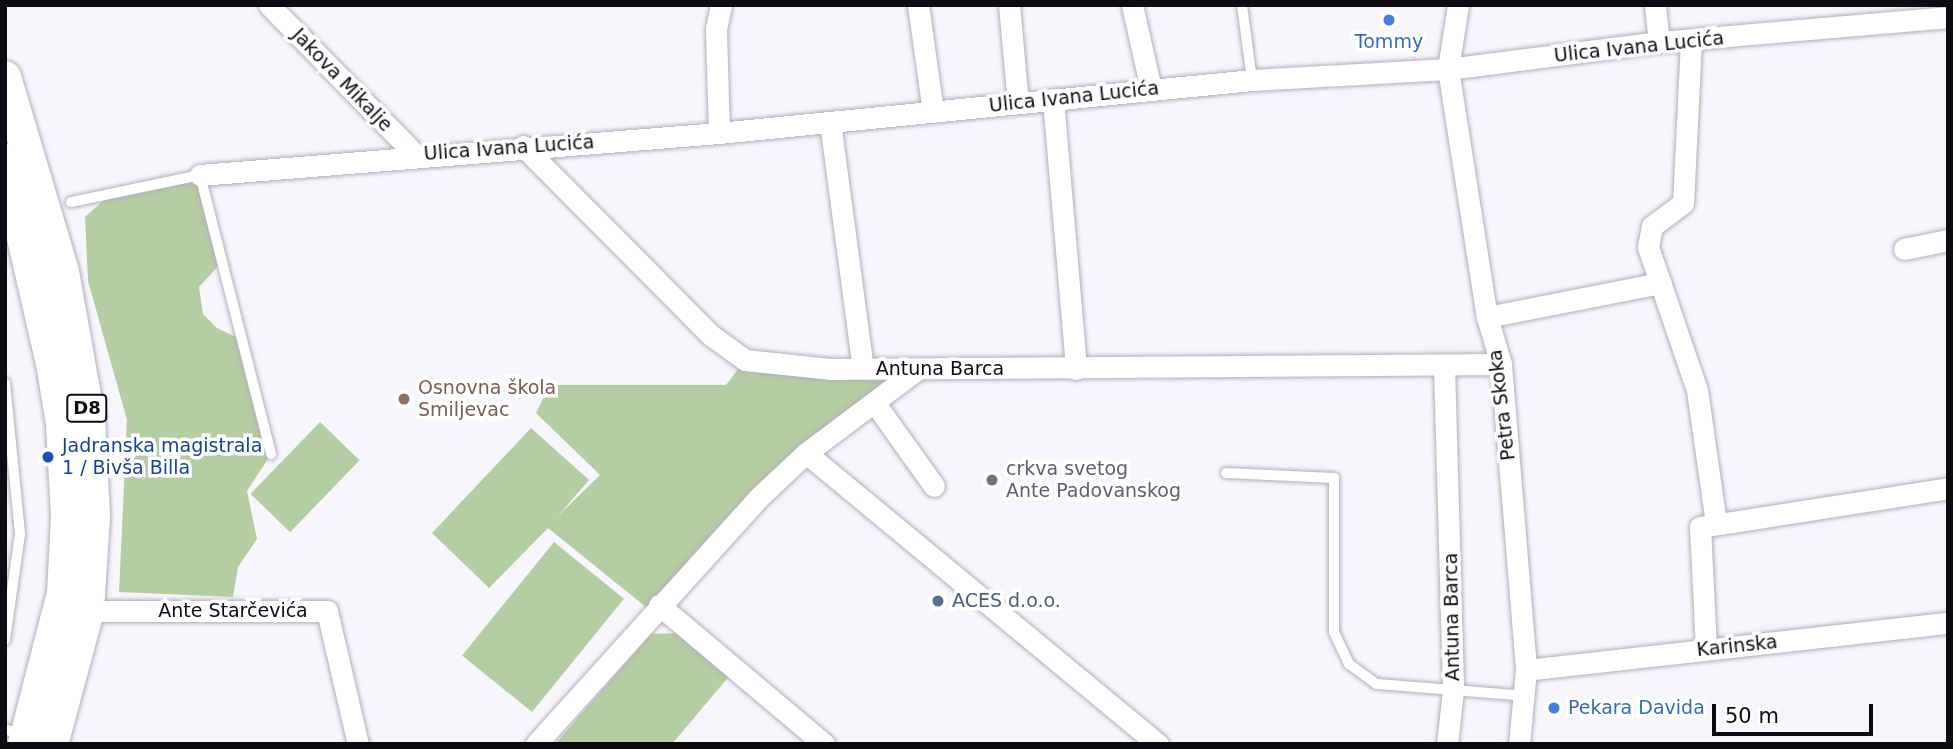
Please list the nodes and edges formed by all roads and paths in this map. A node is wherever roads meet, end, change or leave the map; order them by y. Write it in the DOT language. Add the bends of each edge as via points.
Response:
graph roads {
  1 [pos="269,5"];
  2 [pos="721,5"];
  3 [pos="918,5"];
  4 [pos="1009,5"];
  5 [pos="1132,5"];
  6 [pos="1242,5"];
  7 [pos="1458,5"];
  8 [pos="1655,5"];
  9 [pos="1948,17"];
  10 [pos="1691,41"];
  11 [pos="1659,42"];
  12 [pos="1448,69"];
  13 [pos="5,77"];
  14 [pos="1252,80"];
  15 [pos="1152,89"];
  16 [pos="1053,99"];
  17 [pos="1018,103"];
  18 [pos="933,112"];
  19 [pos="830,122"];
  20 [pos="719,133"];
  21 [pos="523,146"];
  22 [pos="416,155"];
  23 [pos="6,169"];
  24 [pos="200,175"];
  25 [pos="71,202"];
  26 [pos="1948,240"];
  27 [pos="1903,249"];
  28 [pos="5,251"];
  29 [pos="34,271"];
  30 [pos="1661,284"];
  31 [pos="1487,317"];
  32 [pos="1501,364"];
  33 [pos="1444,365"];
  34 [pos="863,368"];
  35 [pos="918,369"];
  36 [pos="1076,369"];
  37 [pos="5,383"];
  38 [pos="874,402"];
  39 [pos="806,453"];
  40 [pos="271,454"];
  41 [pos="1226,473"];
  42 [pos="934,486"];
  43 [pos="1948,488"];
  44 [pos="1716,524"];
  45 [pos="659,605"];
  46 [pos="88,611"];
  47 [pos="1948,623"];
  48 [pos="5,640"];
  49 [pos="1706,649"];
  50 [pos="1526,670"];
  51 [pos="1453,690"];
  52 [pos="1525,696"];
  53 [pos="27,738"];
  54 [pos="358,744"];
  55 [pos="536,744"];
  56 [pos="824,744"];
  57 [pos="1158,744"];
  58 [pos="1447,744"];
  59 [pos="1518,744"];
  1 -- 22 [label="street, Jakova Mikalje"];
  2 -- 20 [label="street" via="716,29"];
  3 -- 18 [label="street"];
  4 -- 17 [label="street"];
  5 -- 15 [label="street"];
  6 -- 14 [label="lane"];
  7 -- 12 [label="street, Petra Skoka"];
  8 -- 11 [label="street"];
  9 -- 10 [label="street, Ulica Ivana Lucića"];
  10 -- 11 [label="street, Ulica Ivana Lucića"];
  10 -- 30 [label="street" via="1683,203 1653,226 1648,247"];
  11 -- 12 [label="street, Ulica Ivana Lucića"];
  12 -- 14 [label="street, Ulica Ivana Lucića"];
  12 -- 31 [label="street, Petra Skoka"];
  13 -- 46 [label="main road, D8" via="63,272 89,418 94,517"];
  14 -- 15 [label="street, Ulica Ivana Lucića"];
  15 -- 16 [label="street, Ulica Ivana Lucića"];
  16 -- 17 [label="street, Ulica Ivana Lucića"];
  16 -- 36 [label="street"];
  17 -- 18 [label="street, Ulica Ivana Lucića"];
  18 -- 19 [label="street, Ulica Ivana Lucića"];
  19 -- 20 [label="street, Ulica Ivana Lucića"];
  19 -- 34 [label="street"];
  20 -- 21 [label="street, Ulica Ivana Lucića"];
  21 -- 22 [label="street, Ulica Ivana Lucića"];
  21 -- 34 [label="street, Antuna Barca" via="712,336 745,360"];
  22 -- 24 [label="street, Ulica Ivana Lucića"];
  23 -- 29 [label="main road, D8"];
  24 -- 25 [label="lane"];
  24 -- 40 [label="lane"];
  26 -- 27 [label="street"];
  28 -- 29 [label="street"];
  29 -- 53 [label="main road, D8" via="62,424 67,517 63,593"];
  30 -- 31 [label="street"];
  30 -- 44 [label="street" via="1697,390"];
  31 -- 32 [label="street, Petra Skoka"];
  32 -- 33 [label="street, Antuna Barca"];
  32 -- 50 [label="street, Petra Skoka"];
  33 -- 36 [label="street, Antuna Barca"];
  33 -- 51 [label="street, Antuna Barca"];
  34 -- 35 [label="street, Antuna Barca"];
  35 -- 36 [label="street, Antuna Barca"];
  35 -- 38 [label="street"];
  37 -- 48 [label="lane" via="20,534"];
  38 -- 39 [label="street"];
  38 -- 42 [label="street"];
  39 -- 45 [label="street"];
  39 -- 57 [label="street"];
  41 -- 51 [label="lane" via="1334,478 1334,632 1349,664 1377,684"];
  43 -- 44 [label="street"];
  44 -- 49 [label="street" via="1700,527"];
  45 -- 55 [label="street"];
  45 -- 56 [label="street"];
  46 -- 53 [label="main road, D8"];
  46 -- 54 [label="street, Ante Starčevića" via="327,611"];
  47 -- 49 [label="street, Karinska"];
  49 -- 50 [label="street, Karinska"];
  50 -- 52 [label="street, Petra Skoka"];
  51 -- 52 [label="lane"];
  51 -- 58 [label="street, Antuna Barca"];
  52 -- 59 [label="street, Petra Skoka"];
}
